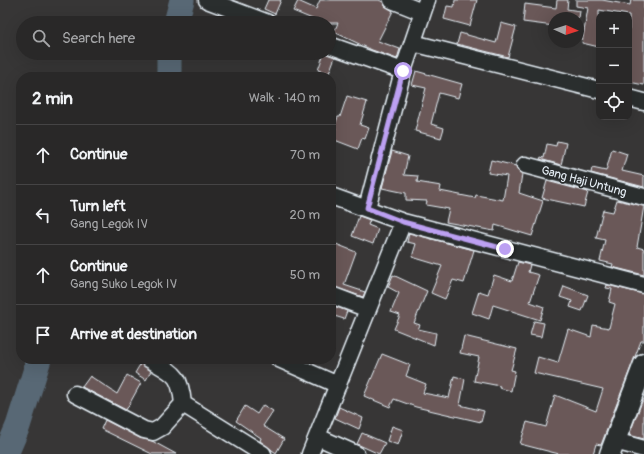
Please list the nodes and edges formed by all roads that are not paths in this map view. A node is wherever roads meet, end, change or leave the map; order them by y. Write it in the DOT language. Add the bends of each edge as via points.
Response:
graph roads {
  1 [pos="207,0"];
  2 [pos="392,0"];
  3 [pos="424,6"];
  4 [pos="249,16"];
  5 [pos="413,43"];
  6 [pos="336,47"];
  7 [pos="403,71"];
  8 [pos="596,89"];
  9 [pos="632,99"];
  10 [pos="644,102"];
  11 [pos="525,165"];
  12 [pos="644,197"];
  13 [pos="336,198"];
  14 [pos="367,208"];
  15 [pos="403,222"];
  16 [pos="644,285"];
  17 [pos="336,297"];
  18 [pos="368,309"];
  19 [pos="158,364"];
  20 [pos="290,364"];
  21 [pos="644,366"];
  22 [pos="338,385"];
  23 [pos="75,394"];
  24 [pos="182,404"];
  25 [pos="318,437"];
  26 [pos="612,447"];
  27 [pos="644,449"];
  28 [pos="263,454"];
  29 [pos="310,454"];
  30 [pos="356,454"];
  1 -- 4 [label="street"];
  2 -- 3 [label="street"];
  3 -- 5 [label="street"];
  5 -- 7 [label="street"];
  5 -- 8 [label="street"];
  6 -- 7 [label="street"];
  7 -- 14 [label="street"];
  9 -- 10 [label="street"];
  11 -- 12 [label="street, Gang Haji Untung"];
  13 -- 14 [label="street"];
  14 -- 15 [label="street"];
  15 -- 16 [label="street"];
  15 -- 18 [label="street"];
  17 -- 18 [label="street"];
  18 -- 22 [label="street"];
  19 -- 24 [label="street" via="173,373 181,387"];
  20 -- 22 [label="street"];
  21 -- 26 [label="street"];
  22 -- 25 [label="street"];
  23 -- 24 [label="street" via="148,432 157,431"];
  24 -- 28 [label="street"];
  25 -- 29 [label="street"];
  25 -- 30 [label="street"];
  26 -- 27 [label="street"];
}
